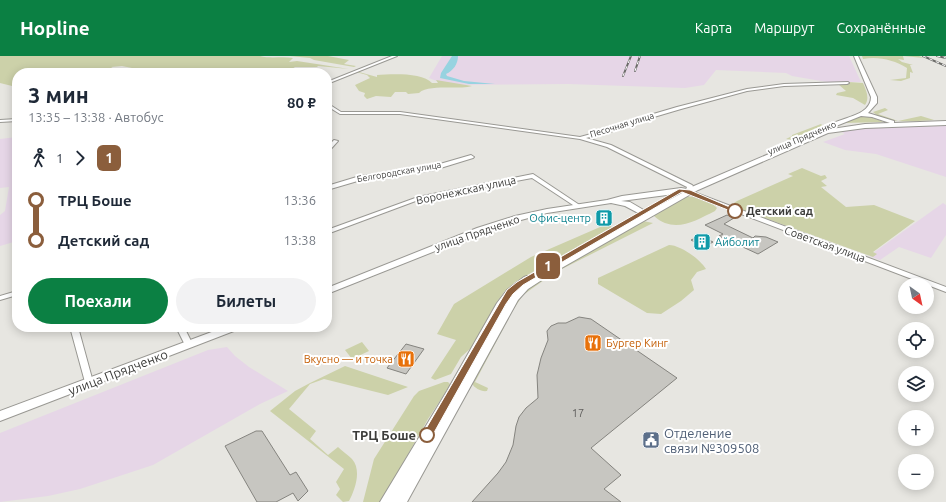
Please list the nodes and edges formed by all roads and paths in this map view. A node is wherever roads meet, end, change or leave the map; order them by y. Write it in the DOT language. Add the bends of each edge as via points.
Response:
graph roads {
  1 [pos="395,56"];
  2 [pos="856,56"];
  3 [pos="332,81"];
  4 [pos="847,83"];
  5 [pos="332,108"];
  6 [pos="868,111"];
  7 [pos="861,114"];
  8 [pos="873,115"];
  9 [pos="12,120"];
  10 [pos="0,121"];
  11 [pos="840,122"];
  12 [pos="946,122"];
  13 [pos="889,123"];
  14 [pos="853,127"];
  15 [pos="580,138"];
  16 [pos="336,141"];
  17 [pos="793,143"];
  18 [pos="332,145"];
  19 [pos="471,157"];
  20 [pos="332,186"];
  21 [pos="686,189"];
  22 [pos="608,202"];
  23 [pos="578,206"];
  24 [pos="645,214"];
  25 [pos="332,230"];
  26 [pos="332,289"];
  27 [pos="946,290"];
  28 [pos="12,294"];
  29 [pos="0,298"];
  30 [pos="75,332"];
  31 [pos="182,332"];
  32 [pos="222,332"];
  33 [pos="189,345"];
  34 [pos="89,382"];
  35 [pos="0,416"];
  36 [pos="387,502"];
  37 [pos="400,502"];
  1 -- 3 [label="street"];
  2 -- 6 [label="main road" via="874,97 874,103"];
  4 -- 15 [label="street, Песочная улица" via="747,90 635,120 619,128"];
  5 -- 15 [label="street, Песочная улица" via="340,114 400,113"];
  6 -- 7 [label="main road, улица Прядченко"];
  6 -- 8 [label="main road"];
  7 -- 8 [label="main road"];
  7 -- 11 [label="main road, улица Прядченко"];
  8 -- 13 [label="main road"];
  9 -- 10 [label="street"];
  11 -- 14 [label="main road"];
  11 -- 17 [label="main road, улица Прядченко"];
  12 -- 13 [label="main road, улица Прядченко"];
  13 -- 14 [label="main road, улица Прядченко"];
  14 -- 17 [label="main road, улица Прядченко" via="827,131"];
  15 -- 21 [label="street, Советская улица" via="609,146"];
  16 -- 18 [label="street"];
  17 -- 21 [label="main road, улица Прядченко"];
  19 -- 20 [label="street, Белгородская улица" via="434,168 360,178"];
  21 -- 22 [label="main road, улица Прядченко"];
  21 -- 24 [label="main road"];
  21 -- 27 [label="street, Советская улица"];
  22 -- 23 [label="main road, улица Прядченко"];
  22 -- 24 [label="main road" via="626,204"];
  23 -- 25 [label="street, Воронежская улица" via="534,176 420,198"];
  23 -- 26 [label="main road, улица Прядченко" via="499,223"];
  24 -- 36 [label="main road" via="539,271 510,292"];
  24 -- 37 [label="main road" via="548,272 525,287 514,299"];
  28 -- 29 [label="street"];
  30 -- 34 [label="street"];
  31 -- 33 [label="street"];
  32 -- 33 [label="main road, улица Прядченко"];
  33 -- 34 [label="main road, улица Прядченко"];
  34 -- 35 [label="main road, улица Прядченко"];
}
